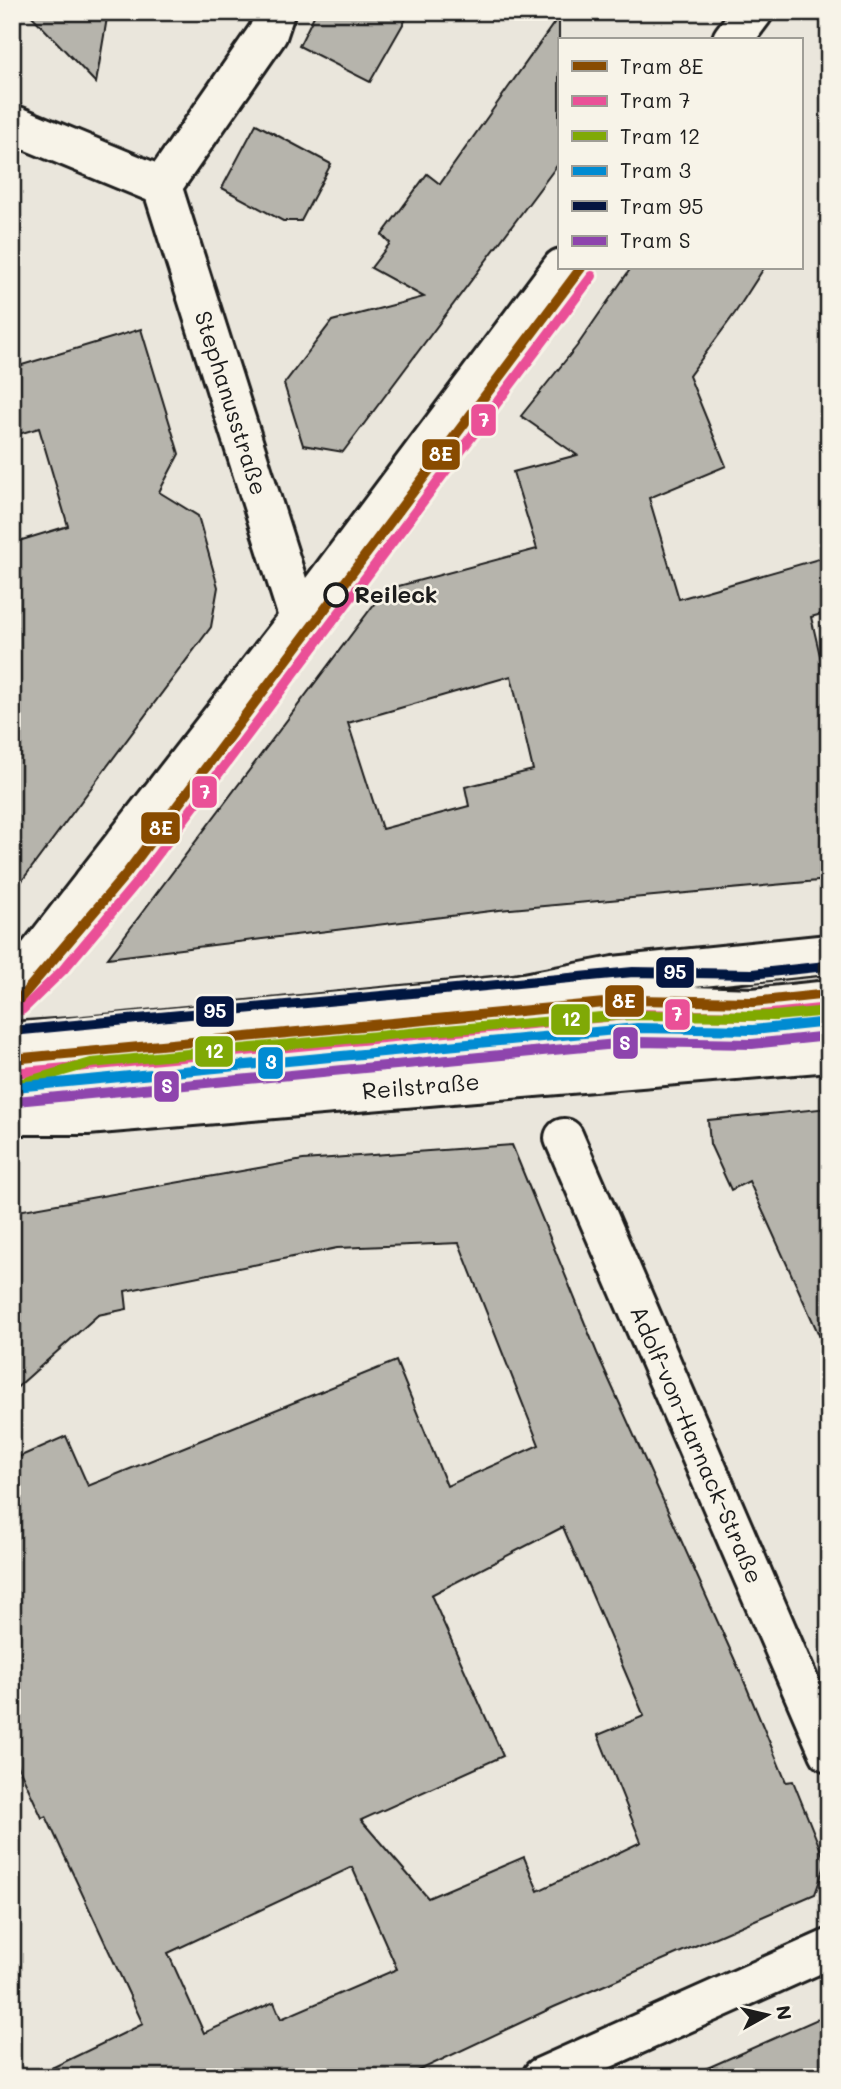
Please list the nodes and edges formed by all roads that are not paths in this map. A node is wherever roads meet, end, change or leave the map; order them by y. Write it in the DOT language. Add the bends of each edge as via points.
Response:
graph roads {
  1 [pos="275,12"];
  2 [pos="753,12"];
  3 [pos="734,38"];
  4 [pos="12,124"];
  5 [pos="162,187"];
  6 [pos="561,270"];
  7 [pos="299,619"];
  8 [pos="829,954"];
  9 [pos="12,988"];
  10 [pos="514,995"];
  11 [pos="829,995"];
  12 [pos="829,1037"];
  13 [pos="12,1042"];
  14 [pos="829,1052"];
  15 [pos="12,1102"];
  16 [pos="12,1115"];
  17 [pos="564,1138"];
  18 [pos="829,1752"];
  19 [pos="829,1949"];
  20 [pos="542,2077"];
  1 -- 5 [label="street" via="268,33"];
  2 -- 3 [label="street"];
  4 -- 5 [label="street"];
  5 -- 7 [label="street, Stephanusstraße"];
  6 -- 7 [label="street"];
  7 -- 9 [label="street"];
  8 -- 10 [label="street" via="614,976"];
  10 -- 11 [label="lane" via="741,1002"];
  10 -- 13 [label="street"];
  12 -- 15 [label="lane, Reilstraße" via="695,1029 576,1032 92,1077"];
  14 -- 16 [label="street, Reilstraße" via="87,1115"];
  17 -- 18 [label="street, Adolf-von-Harnack-Straße"];
  19 -- 20 [label="street"];
}
